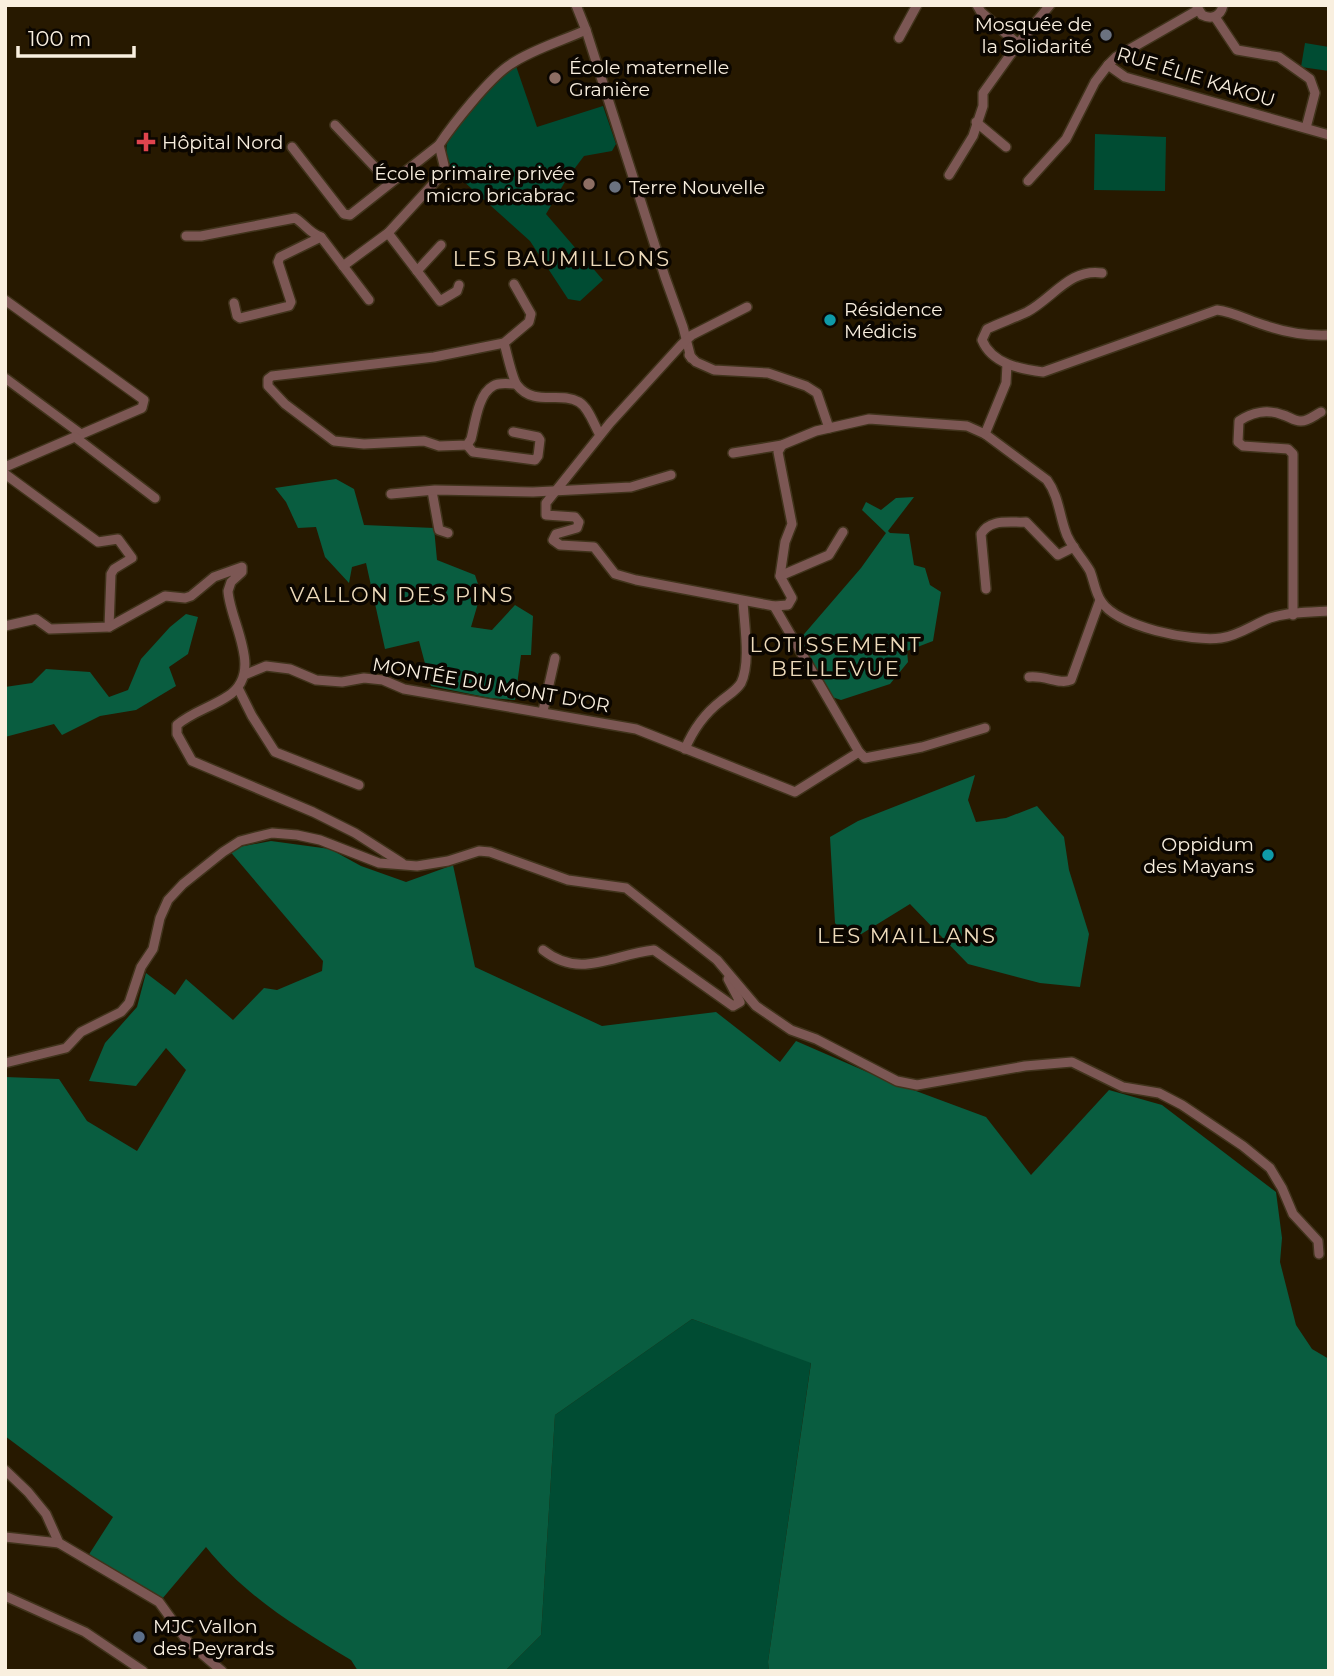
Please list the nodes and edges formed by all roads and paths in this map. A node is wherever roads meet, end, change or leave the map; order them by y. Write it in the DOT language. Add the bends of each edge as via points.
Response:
graph roads {
  1 [pos="576,5"];
  2 [pos="917,5"];
  3 [pos="977,5"];
  4 [pos="1050,5"];
  5 [pos="1223,5"];
  6 [pos="1198,8"];
  7 [pos="1214,17"];
  8 [pos="586,30"];
  9 [pos="899,37"];
  10 [pos="1018,44"];
  11 [pos="1108,65"];
  12 [pos="976,122"];
  13 [pos="335,125"];
  14 [pos="1306,128"];
  15 [pos="1329,135"];
  16 [pos="439,145"];
  17 [pos="292,147"];
  18 [pos="1006,147"];
  19 [pos="950,175"];
  20 [pos="1028,181"];
  21 [pos="390,183"];
  22 [pos="388,233"];
  23 [pos="186,236"];
  24 [pos="321,237"];
  25 [pos="441,245"];
  26 [pos="344,267"];
  27 [pos="417,271"];
  28 [pos="1102,273"];
  29 [pos="514,284"];
  30 [pos="459,285"];
  31 [pos="5,300"];
  32 [pos="369,300"];
  33 [pos="234,303"];
  34 [pos="747,307"];
  35 [pos="1329,335"];
  36 [pos="684,342"];
  37 [pos="504,343"];
  38 [pos="1007,364"];
  39 [pos="5,378"];
  40 [pos="516,384"];
  41 [pos="1321,412"];
  42 [pos="591,420"];
  43 [pos="610,423"];
  44 [pos="829,428"];
  45 [pos="513,432"];
  46 [pos="985,434"];
  47 [pos="78,435"];
  48 [pos="600,435"];
  49 [pos="467,445"];
  50 [pos="782,445"];
  51 [pos="733,453"];
  52 [pos="5,467"];
  53 [pos="5,474"];
  54 [pos="671,475"];
  55 [pos="555,490"];
  56 [pos="432,491"];
  57 [pos="391,494"];
  58 [pos="155,498"];
  59 [pos="843,532"];
  60 [pos="448,533"];
  61 [pos="1073,547"];
  62 [pos="779,576"];
  63 [pos="986,589"];
  64 [pos="1100,600"];
  65 [pos="743,601"];
  66 [pos="774,606"];
  67 [pos="1329,611"];
  68 [pos="1293,615"];
  69 [pos="5,626"];
  70 [pos="108,627"];
  71 [pos="555,658"];
  72 [pos="244,675"];
  73 [pos="1029,677"];
  74 [pos="238,688"];
  75 [pos="543,711"];
  76 [pos="985,728"];
  77 [pos="685,749"];
  78 [pos="859,752"];
  79 [pos="359,785"];
  80 [pos="406,865"];
  81 [pos="543,950"];
  82 [pos="708,953"];
  83 [pos="5,1063"];
  84 [pos="1319,1254"];
  85 [pos="5,1470"];
  86 [pos="5,1537"];
  87 [pos="59,1543"];
  88 [pos="5,1596"];
  89 [pos="143,1671"];
  90 [pos="222,1671"];
  1 -- 8 [label="street"];
  2 -- 9 [label="street"];
  3 -- 10 [label="street"];
  4 -- 10 [label="street"];
  5 -- 7 [label="street"];
  6 -- 7 [label="street" via="1205,17"];
  6 -- 11 [label="street"];
  7 -- 14 [label="street" via="1237,50 1279,57 1310,79 1315,93"];
  8 -- 16 [label="street" via="502,69"];
  8 -- 36 [label="street"];
  10 -- 12 [label="street" via="983,93"];
  11 -- 14 [label="street, RUE ÉLIE KAKOU" via="1125,77"];
  11 -- 20 [label="street, RUE ÉLIE KAKOU" via="1066,139"];
  12 -- 18 [label="street"];
  12 -- 19 [label="street"];
  13 -- 21 [label="street"];
  14 -- 15 [label="street, RUE ÉLIE KAKOU"];
  16 -- 21 [label="street"];
  16 -- 22 [label="street" via="444,172"];
  17 -- 21 [label="street" via="344,214 350,215"];
  22 -- 26 [label="street"];
  22 -- 27 [label="street"];
  23 -- 24 [label="street" via="295,218"];
  24 -- 26 [label="street"];
  24 -- 33 [label="street" via="280,257 289,306 240,318"];
  25 -- 27 [label="street"];
  26 -- 32 [label="street"];
  27 -- 30 [label="street" via="440,301"];
  28 -- 38 [label="street" via="1072,277 1029,311 987,329 984,346"];
  29 -- 37 [label="street" via="531,314 529,322"];
  31 -- 47 [label="street" via="144,400 142,408"];
  34 -- 36 [label="street"];
  35 -- 38 [label="street" via="1289,332 1217,310 1043,372"];
  36 -- 43 [label="street"];
  36 -- 44 [label="street" via="691,358 703,366 768,373 817,393"];
  37 -- 40 [label="street"];
  37 -- 49 [label="street" via="268,379 268,386 285,404 334,441"];
  38 -- 46 [label="street" via="1006,383"];
  39 -- 47 [label="street"];
  40 -- 42 [label="street" via="542,399 577,401"];
  40 -- 49 [label="street" via="500,384 485,393"];
  41 -- 68 [label="street" via="1299,421 1280,413 1259,412 1239,421 1242,446 1288,449 1293,454"];
  42 -- 43 [label="street"];
  42 -- 48 [label="street"];
  43 -- 48 [label="street"];
  44 -- 46 [label="street" via="869,419 967,426"];
  44 -- 50 [label="street"];
  45 -- 49 [label="street" via="538,437 535,460 473,452"];
  46 -- 61 [label="street" via="1047,480"];
  47 -- 52 [label="street"];
  47 -- 58 [label="street"];
  48 -- 55 [label="street"];
  50 -- 51 [label="street"];
  50 -- 62 [label="street" via="778,452 792,524"];
  53 -- 70 [label="street" via="98,542 118,539 132,558 111,574"];
  54 -- 55 [label="street" via="631,487"];
  55 -- 56 [label="street"];
  55 -- 65 [label="street" via="544,507 546,515 575,517 580,525 556,534 555,544 594,547 615,574"];
  56 -- 57 [label="street"];
  56 -- 60 [label="street" via="439,530"];
  59 -- 62 [label="street" via="829,555"];
  61 -- 63 [label="street" via="1058,555 1026,522 993,523 981,534"];
  61 -- 64 [label="street" via="1090,572"];
  62 -- 66 [label="street" via="792,598 788,605"];
  64 -- 68 [label="street" via="1116,616 1202,639 1234,635 1272,617"];
  64 -- 73 [label="street" via="1071,680"];
  65 -- 66 [label="street"];
  65 -- 77 [label="street" via="746,667 741,682 698,723"];
  66 -- 78 [label="street"];
  67 -- 68 [label="street"];
  69 -- 70 [label="street" via="36,619 50,629"];
  70 -- 72 [label="street" via="165,596 191,596 214,577 242,567 228,591 243,651"];
  71 -- 75 [label="street"];
  72 -- 74 [label="street"];
  72 -- 75 [label="street, MONTÉE DU MONT D'OR" via="266,666 316,680 383,680 404,689"];
  74 -- 79 [label="street" via="275,752"];
  74 -- 80 [label="street" via="177,725 192,761 355,833"];
  75 -- 77 [label="street, MONTÉE DU MONT D'OR" via="636,729"];
  76 -- 78 [label="street" via="870,758"];
  77 -- 78 [label="street, MONTÉE DU MONT D'OR" via="795,792"];
  80 -- 82 [label="street" via="490,852 568,880 626,888"];
  80 -- 83 [label="street" via="379,863 298,835 272,833 240,841 168,900 153,949 121,1012 81,1032 66,1048"];
  81 -- 82 [label="street" via="554,959 580,966 654,950 733,1006 740,1002"];
  82 -- 84 [label="street" via="756,1006 773,1018 897,1081 917,1085 1072,1062 1124,1087 1159,1093 1270,1168 1293,1214 1318,1241"];
  85 -- 87 [label="street" via="46,1514"];
  86 -- 87 [label="street"];
  87 -- 90 [label="street" via="159,1602 188,1642"];
  88 -- 89 [label="street" via="85,1632"];
}
